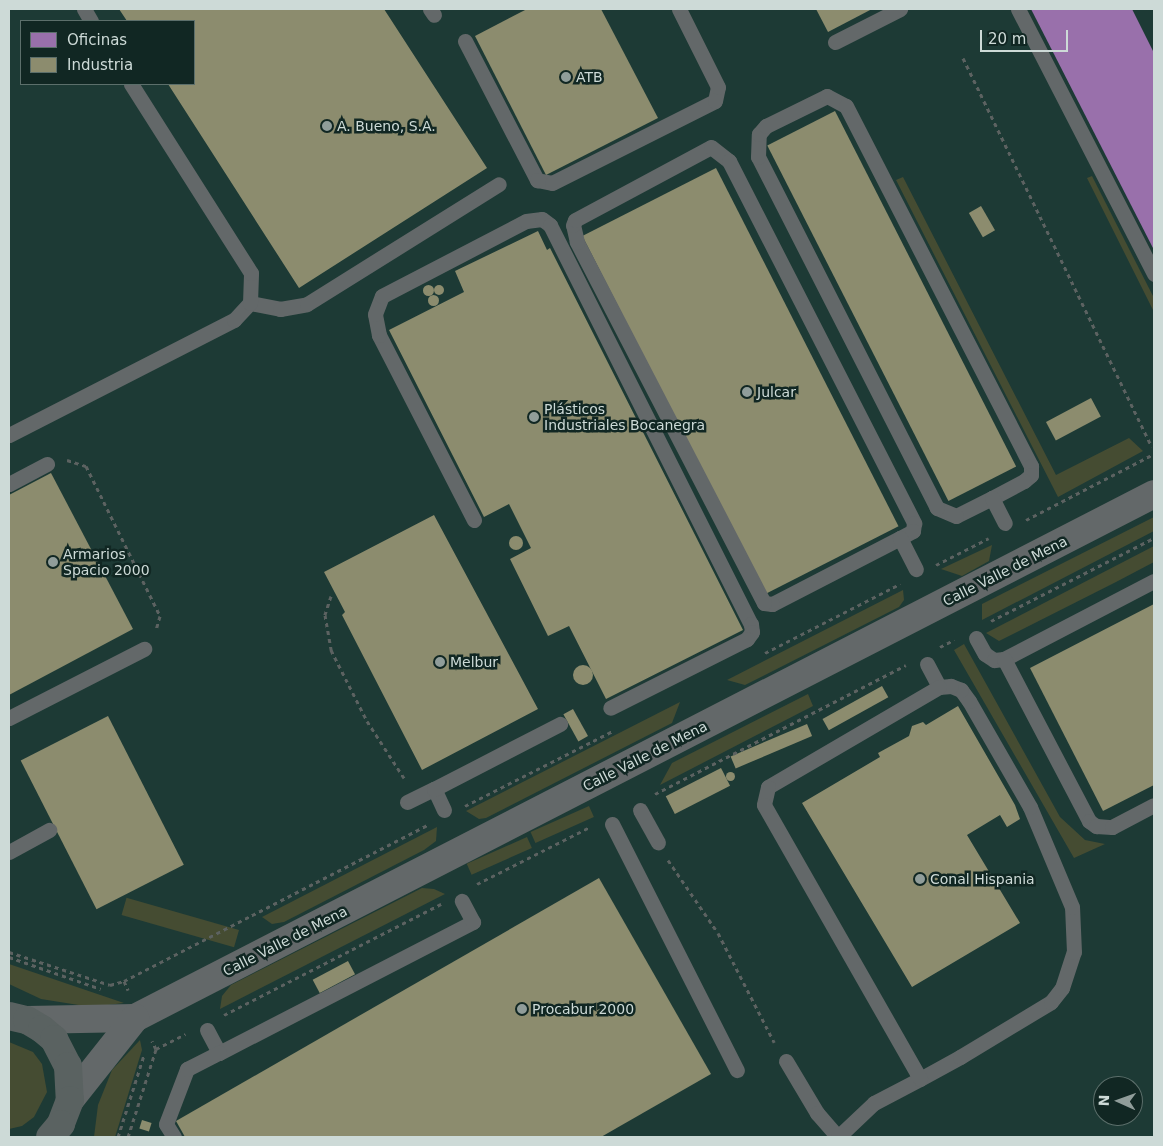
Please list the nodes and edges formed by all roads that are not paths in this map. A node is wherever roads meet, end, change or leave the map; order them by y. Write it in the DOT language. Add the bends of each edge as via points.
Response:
graph roads {
  1 [pos="84,9"];
  2 [pos="679,9"];
  3 [pos="900,9"];
  4 [pos="1018,9"];
  5 [pos="91,20"];
  6 [pos="465,41"];
  7 [pos="835,42"];
  8 [pos="132,85"];
  9 [pos="499,184"];
  10 [pos="1154,274"];
  11 [pos="250,303"];
  12 [pos="9,435"];
  13 [pos="47,464"];
  14 [pos="9,484"];
  15 [pos="1154,494"];
  16 [pos="992,498"];
  17 [pos="474,520"];
  18 [pos="1011,524"];
  19 [pos="900,538"];
  20 [pos="916,569"];
  21 [pos="1154,581"];
  22 [pos="979,632"];
  23 [pos="144,649"];
  24 [pos="1004,659"];
  25 [pos="921,662"];
  26 [pos="939,686"];
  27 [pos="610,708"];
  28 [pos="9,718"];
  29 [pos="560,724"];
  30 [pos="434,789"];
  31 [pos="412,800"];
  32 [pos="643,804"];
  33 [pos="1154,805"];
  34 [pos="450,811"];
  35 [pos="612,824"];
  36 [pos="49,830"];
  37 [pos="658,842"];
  38 [pos="9,852"];
  39 [pos="462,901"];
  40 [pos="15,1016"];
  41 [pos="135,1018"];
  42 [pos="207,1030"];
  43 [pos="219,1053"];
  44 [pos="786,1061"];
  45 [pos="737,1070"];
  46 [pos="920,1079"];
  47 [pos="69,1116"];
  48 [pos="50,1137"];
  49 [pos="174,1137"];
  50 [pos="838,1137"];
  1 -- 5 [label="lane"];
  2 -- 6 [label="lane" via="718,87 715,101 552,183 537,180"];
  3 -- 7 [label="lane"];
  4 -- 10 [label="lane"];
  8 -- 11 [label="lane" via="251,273"];
  9 -- 11 [label="lane" via="307,304 280,310"];
  11 -- 12 [label="lane" via="234,320"];
  13 -- 14 [label="lane"];
  15 -- 41 [label="street, Calle Valle de Mena"];
  16 -- 16 [label="lane" via="1031,476 1031,466 846,106 827,96 766,126 759,134 758,157 936,508 956,516"];
  16 -- 18 [label="lane"];
  17 -- 27 [label="lane" via="380,335 375,314 382,296 526,222 542,220 550,225 751,624 752,632 747,639 694,673"];
  19 -- 19 [label="lane" via="913,531 914,523 729,161 711,147 576,220 573,230 577,242 764,603 772,604"];
  19 -- 20 [label="lane"];
  21 -- 24 [label="lane"];
  22 -- 24 [label="lane" via="985,654 994,660"];
  23 -- 28 [label="lane"];
  24 -- 33 [label="lane" via="1089,821 1096,826 1112,826"];
  25 -- 26 [label="lane"];
  26 -- 46 [label="lane" via="960,690 970,701 1030,807 1072,907 1074,952 1062,988 1051,1002"];
  26 -- 46 [label="lane" via="768,787 764,805"];
  29 -- 30 [label="lane"];
  30 -- 31 [label="lane"];
  30 -- 34 [label="lane"];
  32 -- 37 [label="lane"];
  35 -- 45 [label="lane"];
  36 -- 38 [label="lane"];
  39 -- 43 [label="lane" via="473,922"];
  40 -- 41 [label="street, Calle Valle de Mena"];
  40 -- 47 [label="main road" via="42,1029 63,1052 71,1081"];
  41 -- 47 [label="street, Calle Valle de Mena"];
  42 -- 43 [label="lane"];
  43 -- 49 [label="lane" via="187,1070 166,1124"];
  44 -- 50 [label="lane" via="816,1113"];
  46 -- 50 [label="lane" via="874,1103"];
  47 -- 48 [label="main road"];
}
